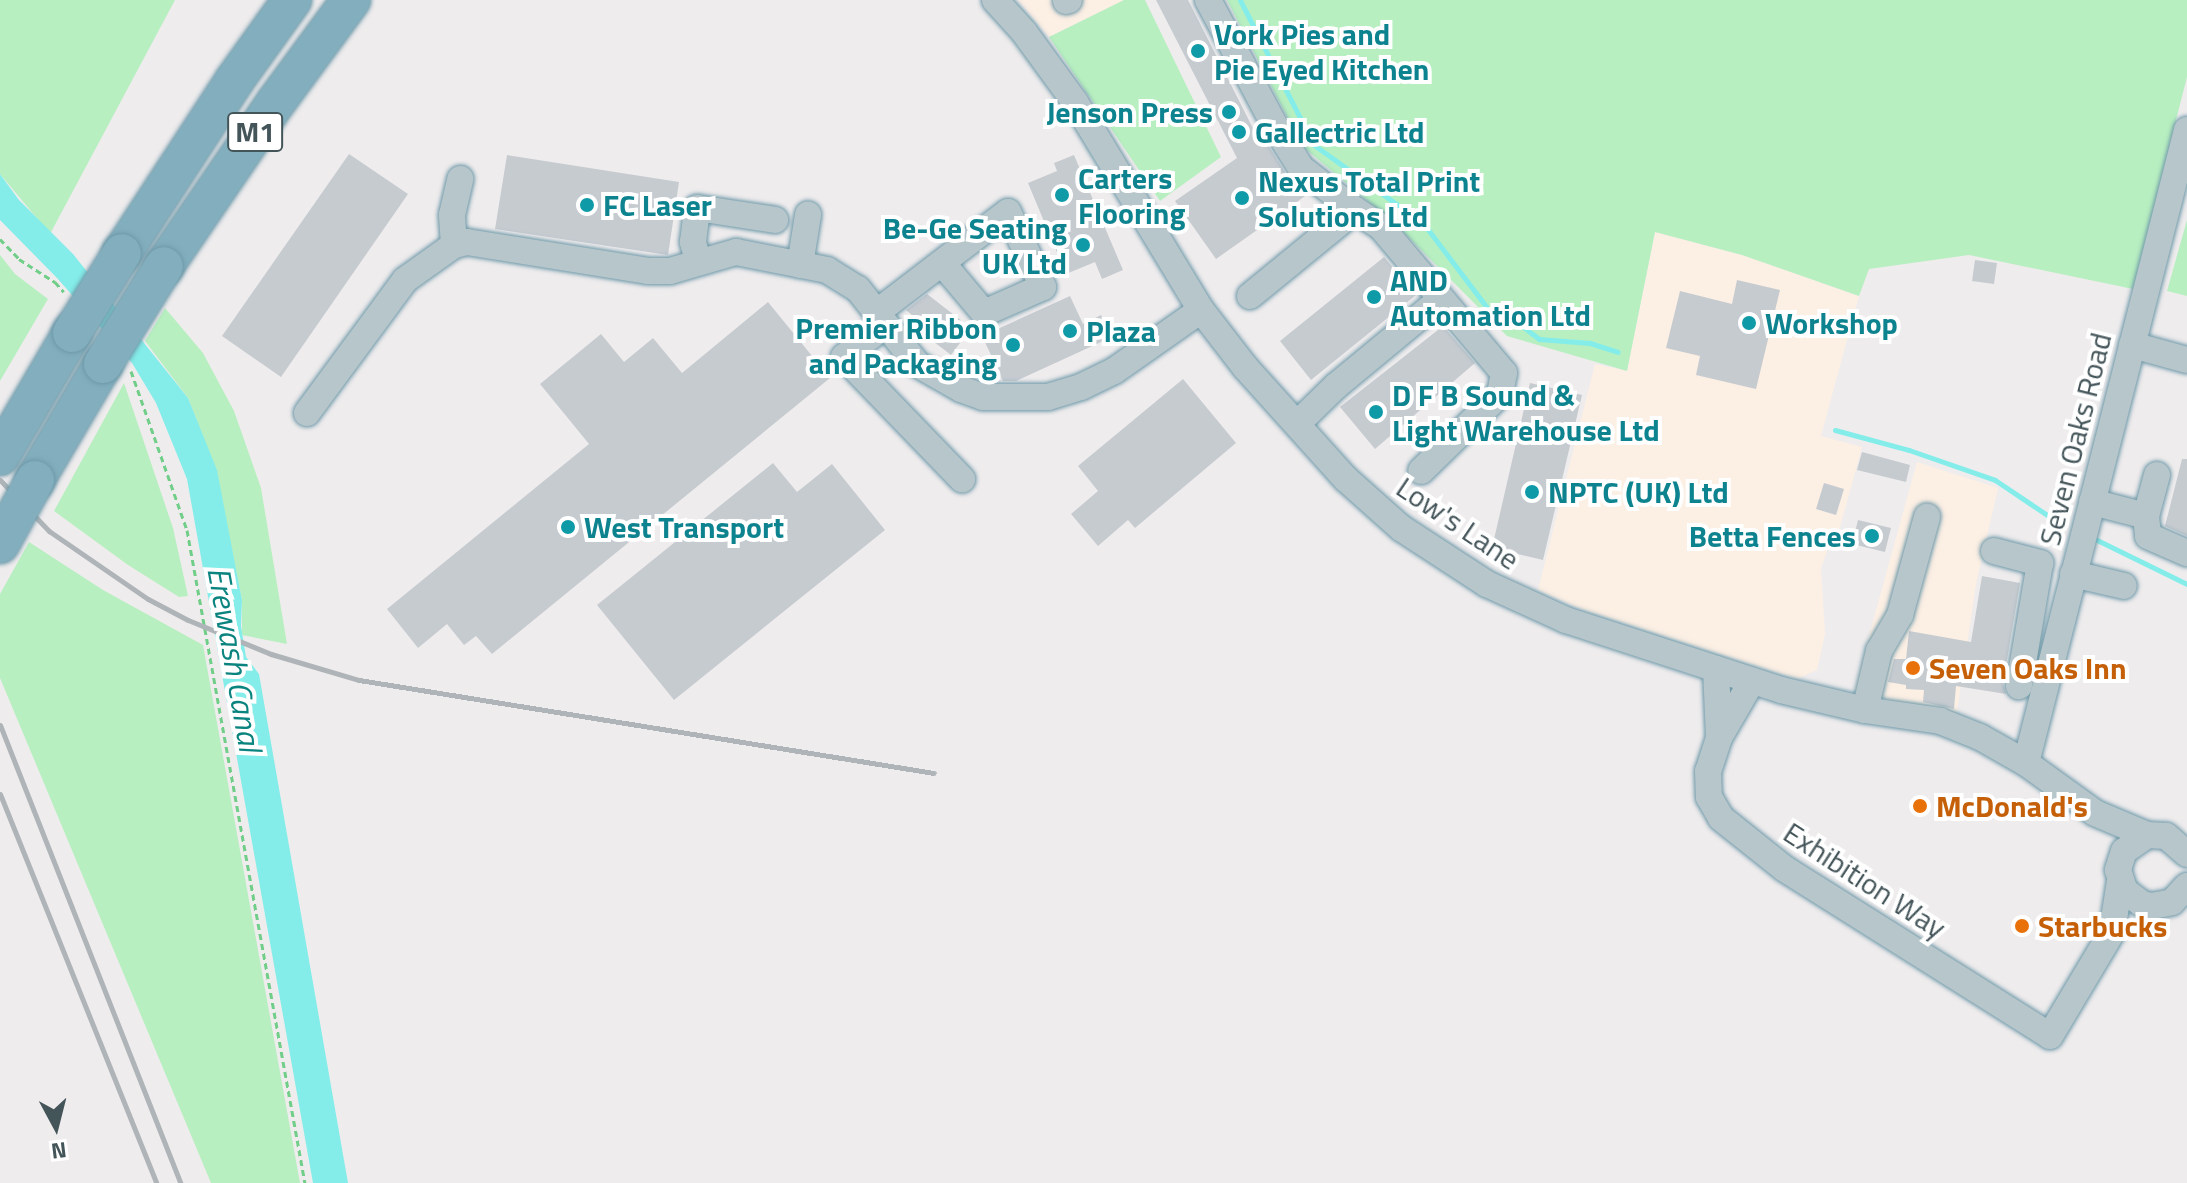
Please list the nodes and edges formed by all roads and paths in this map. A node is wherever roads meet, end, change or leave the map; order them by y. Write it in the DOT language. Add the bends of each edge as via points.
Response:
graph roads {
  1 [pos="292,0"];
  2 [pos="351,0"];
  3 [pos="995,0"];
  4 [pos="1208,0"];
  5 [pos="2187,130"];
  6 [pos="460,179"];
  7 [pos="1355,210"];
  8 [pos="808,215"];
  9 [pos="775,220"];
  10 [pos="0,239"];
  11 [pos="454,245"];
  12 [pos="698,260"];
  13 [pos="942,263"];
  14 [pos="800,265"];
  15 [pos="65,293"];
  16 [pos="1250,296"];
  17 [pos="1441,299"];
  18 [pos="1201,310"];
  19 [pos="881,319"];
  20 [pos="2132,345"];
  21 [pos="2187,360"];
  22 [pos="112,362"];
  23 [pos="307,413"];
  24 [pos="1297,424"];
  25 [pos="3,451"];
  26 [pos="1421,471"];
  27 [pos="2157,475"];
  28 [pos="962,479"];
  29 [pos="2092,502"];
  30 [pos="2146,516"];
  31 [pos="1927,517"];
  32 [pos="0,544"];
  33 [pos="1994,551"];
  34 [pos="2187,553"];
  35 [pos="2070,585"];
  36 [pos="2124,586"];
  37 [pos="2035,590"];
  38 [pos="1716,669"];
  39 [pos="1752,681"];
  40 [pos="2019,686"];
  41 [pos="1865,710"];
  42 [pos="1719,738"];
  43 [pos="2026,763"];
  44 [pos="2095,813"];
  45 [pos="2147,835"];
  46 [pos="2183,838"];
  47 [pos="2120,870"];
  48 [pos="2185,893"];
  49 [pos="2152,906"];
  50 [pos="2112,932"];
  51 [pos="305,1183"];
  1 -- 25 [label="highway, M1, bridge" via="122,253"];
  2 -- 22 [label="highway, M1, bridge" via="164,266"];
  3 -- 18 [label="street, Low's Lane" via="1075,102"];
  4 -- 7 [label="street" via="1301,168"];
  5 -- 20 [label="street, Seven Oaks Road"];
  6 -- 11 [label="street" via="452,215"];
  7 -- 16 [label="street"];
  7 -- 17 [label="street" via="1381,227"];
  8 -- 14 [label="street"];
  9 -- 12 [label="street" via="697,208 693,242"];
  10 -- 15 [label="path"];
  11 -- 12 [label="street" via="467,242 648,271 670,271"];
  11 -- 23 [label="street" via="405,280"];
  12 -- 14 [label="street" via="736,252"];
  13 -- 19 [label="street"];
  14 -- 19 [label="street" via="827,270 858,289"];
  17 -- 24 [label="street"];
  17 -- 26 [label="street" via="1504,373 1500,394"];
  18 -- 19 [label="street" via="1103,376 1048,397 1020,399 983,397 935,376 917,364"];
  18 -- 24 [label="street, Low's Lane"];
  19 -- 28 [label="street" via="844,357"];
  20 -- 21 [label="street"];
  20 -- 29 [label="street, Seven Oaks Road"];
  22 -- 32 [label="highway, M1, bridge"];
  22 -- 51 [label="path" via="131,371 187,530"];
  24 -- 38 [label="street, Low's Lane" via="1372,503 1453,565 1545,612"];
  27 -- 30 [label="street"];
  29 -- 30 [label="street"];
  29 -- 35 [label="street, Seven Oaks Road"];
  30 -- 34 [label="street" via="2148,536"];
  31 -- 41 [label="street" via="1900,615 1879,651"];
  33 -- 37 [label="street" via="2037,560"];
  35 -- 36 [label="street"];
  35 -- 37 [label="street"];
  35 -- 43 [label="street, Seven Oaks Road"];
  37 -- 40 [label="street"];
  38 -- 39 [label="street, Low's Lane"];
  38 -- 42 [label="street, Exhibition Way"];
  39 -- 41 [label="street, Low's Lane"];
  39 -- 42 [label="street, Exhibition Way"];
  41 -- 43 [label="street, Low's Lane" via="1940,721"];
  42 -- 50 [label="street, Exhibition Way" via="1707,786 1714,808 1729,827 1785,869 2050,1036"];
  43 -- 44 [label="street, Low's Lane"];
  44 -- 45 [label="street, Low's Lane"];
  44 -- 47 [label="street, Low's Lane"];
  45 -- 46 [label="street, Low's Lane"];
  45 -- 47 [label="street" via="2130,843"];
  47 -- 49 [label="street, Low's Lane" via="2132,899"];
  47 -- 50 [label="street"];
  48 -- 49 [label="street"];
  49 -- 50 [label="street"];
}
